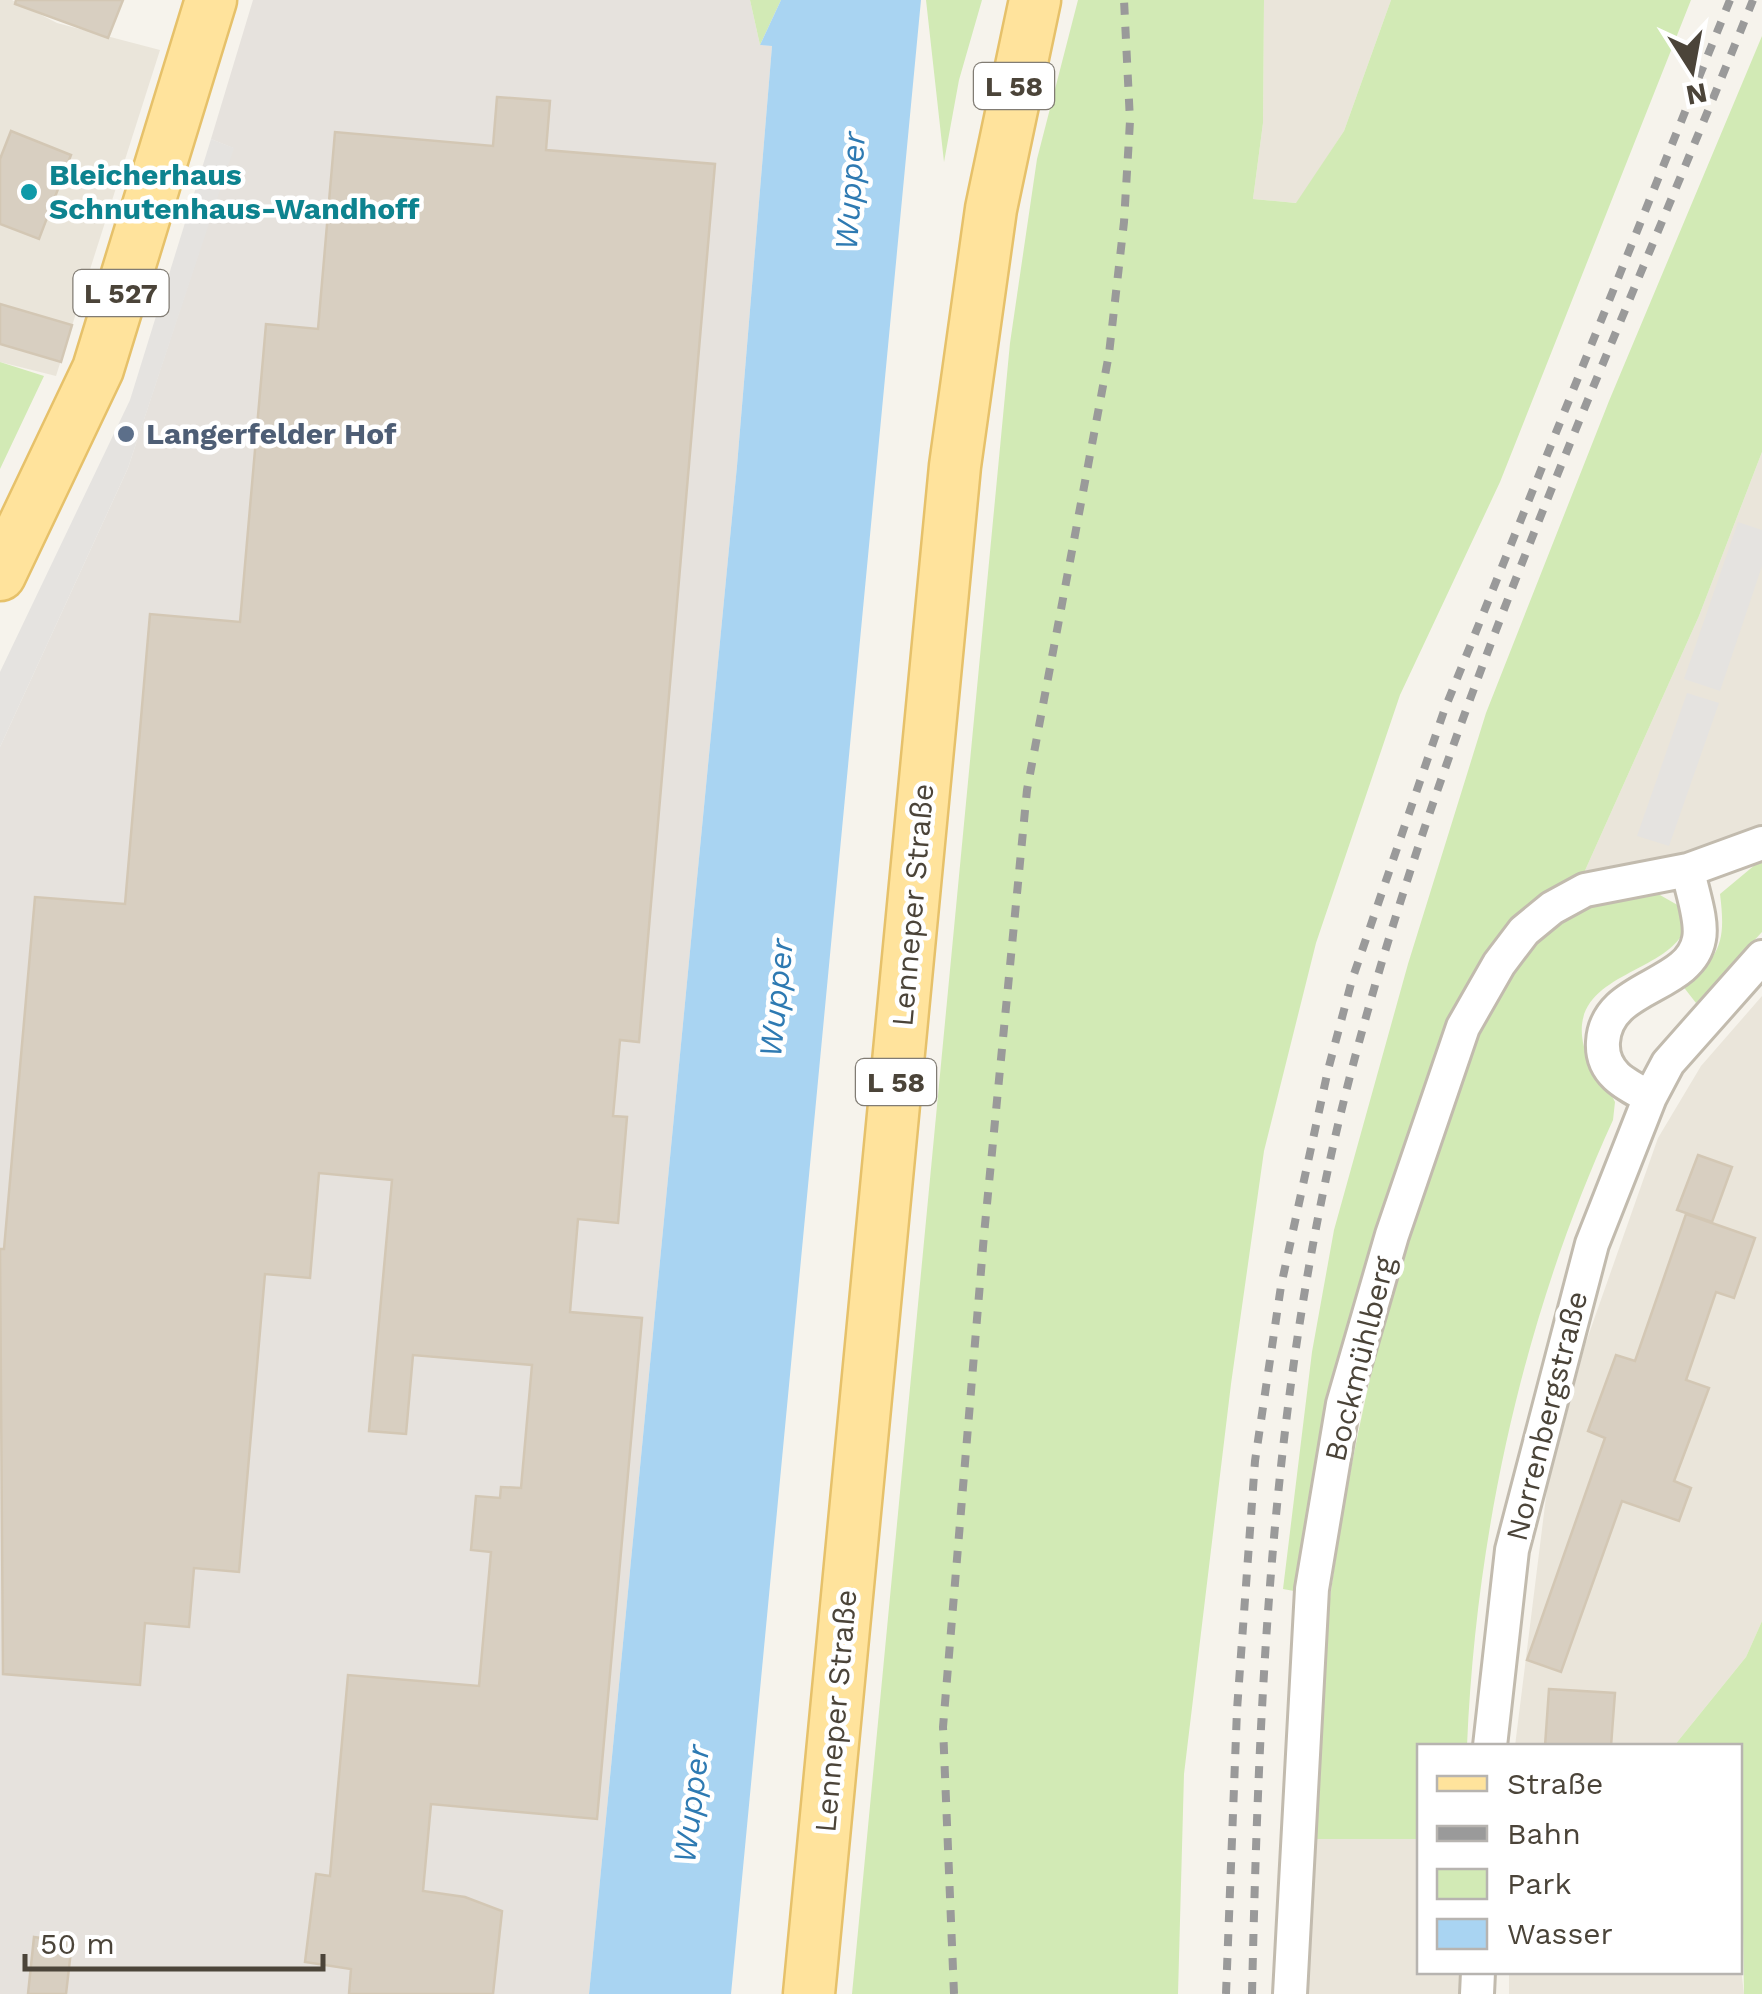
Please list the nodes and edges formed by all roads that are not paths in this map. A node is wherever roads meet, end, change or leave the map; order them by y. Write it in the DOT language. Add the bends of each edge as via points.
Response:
graph roads {
  1 [pos="212,0"];
  2 [pos="1035,0"];
  3 [pos="0,575"];
  4 [pos="1762,844"];
  5 [pos="1688,870"];
  6 [pos="1762,957"];
  7 [pos="1650,1097"];
  8 [pos="1490,1744"];
  9 [pos="809,1994"];
  10 [pos="1290,1994"];
  1 -- 3 [label="main road, L 527" via="98,369"];
  2 -- 9 [label="main road, Lenneper Straße / L 58" via="990,209 955,466"];
  4 -- 5 [label="street, Bockmühlberg"];
  5 -- 7 [label="street" via="1700,939 1690,957 1612,1011 1604,1025 1607,1066"];
  5 -- 10 [label="street, Bockmühlberg" via="1585,890 1552,908 1507,952 1463,1027 1343,1404 1312,1589"];
  6 -- 7 [label="street, Norrenbergstraße" via="1677,1052"];
  7 -- 8 [label="street, Norrenbergstraße" via="1592,1244 1548,1397 1512,1550"];
}
